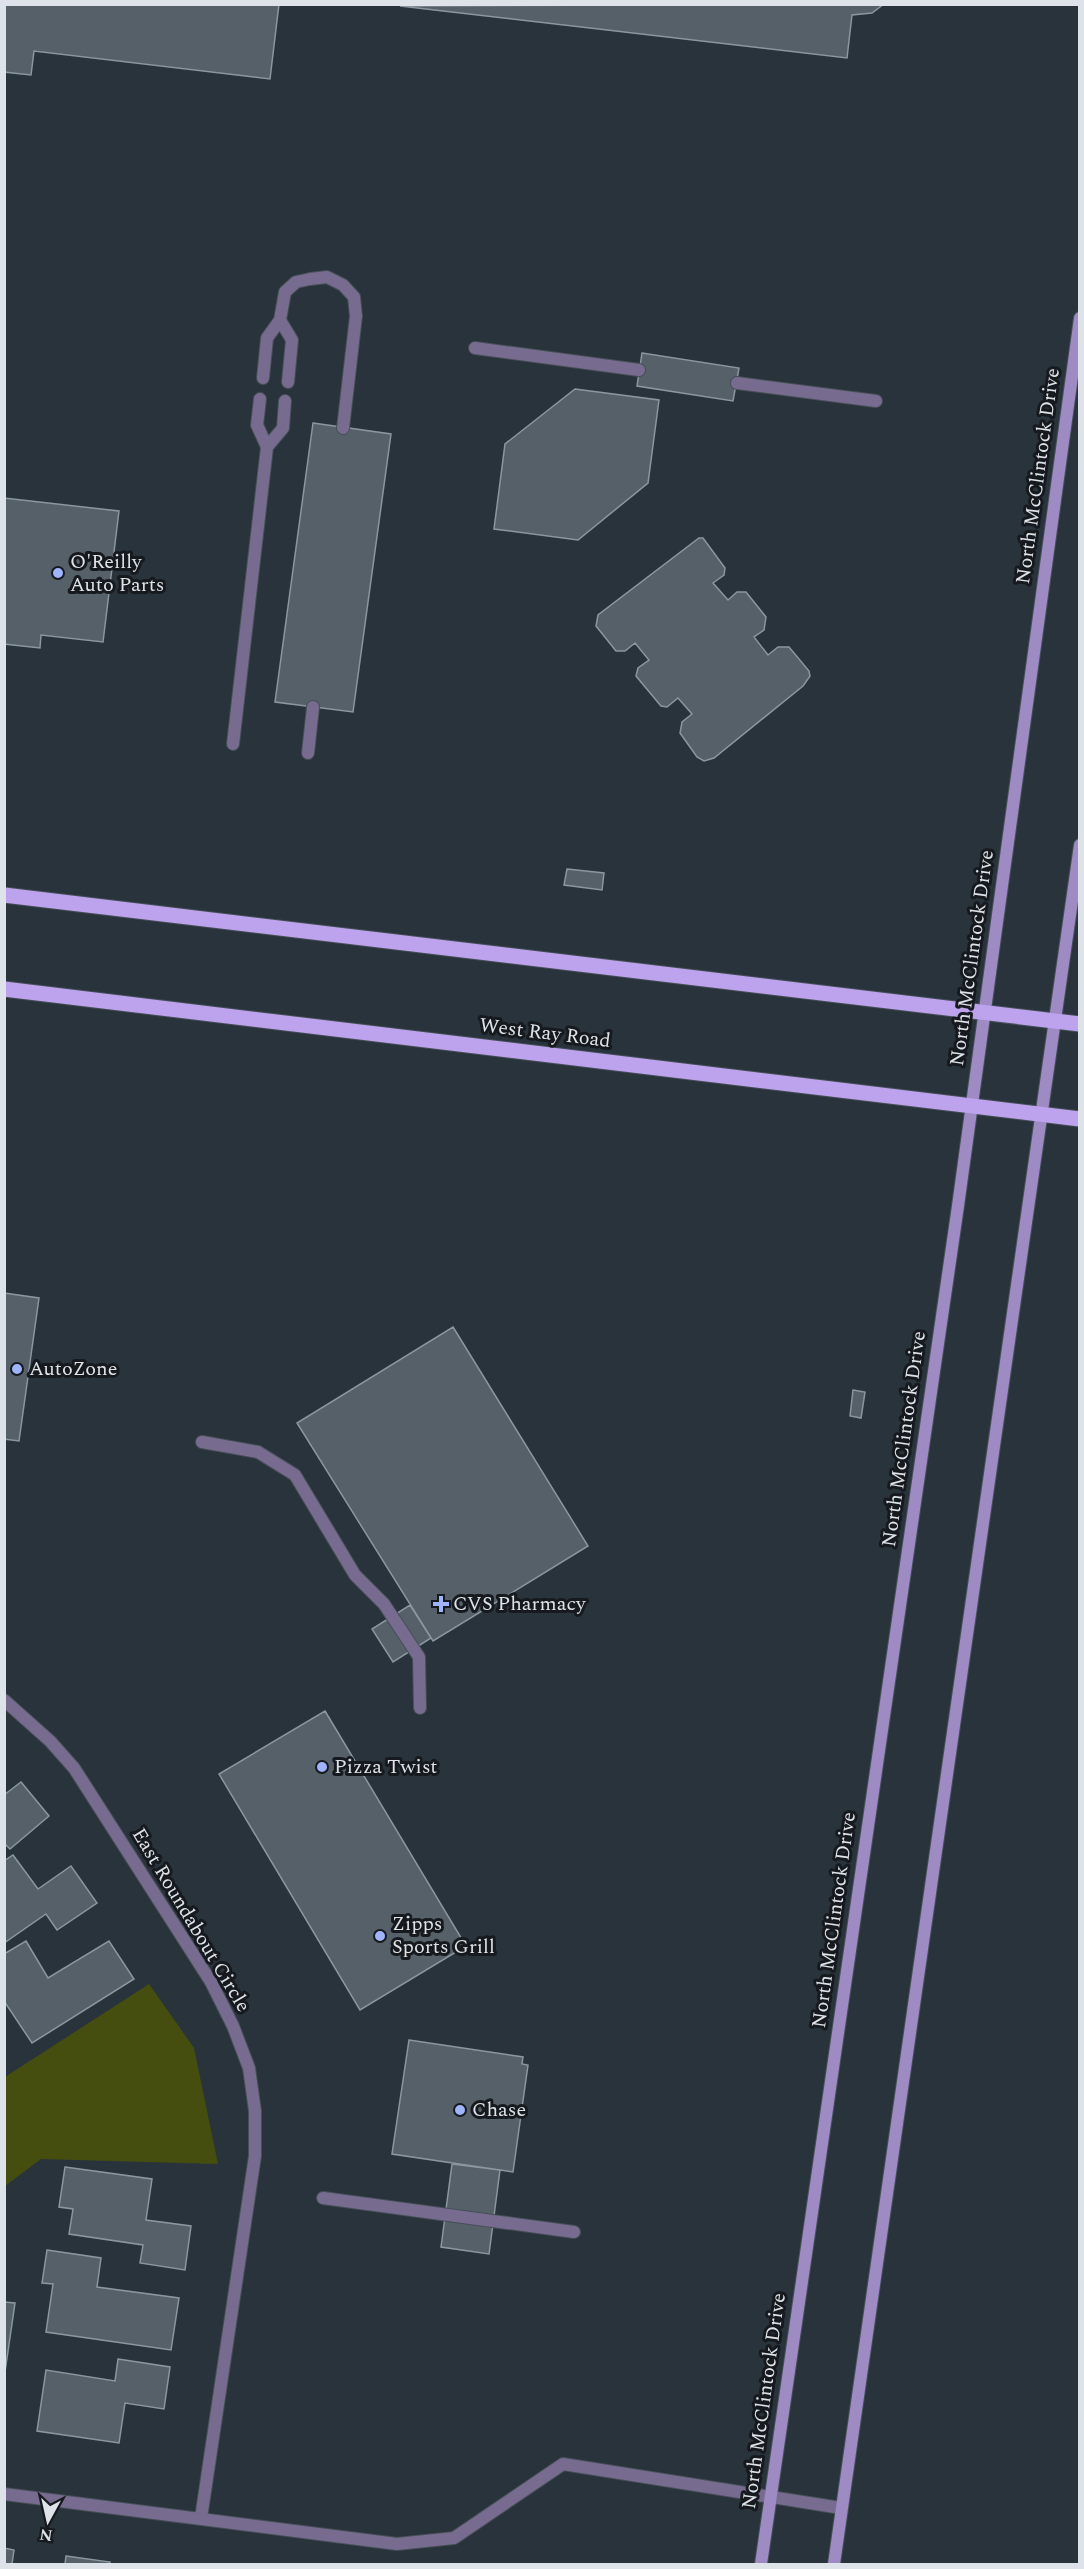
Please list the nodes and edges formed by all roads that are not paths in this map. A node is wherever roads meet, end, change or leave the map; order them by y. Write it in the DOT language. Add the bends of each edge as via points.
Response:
graph roads {
  1 [pos="1080,318"];
  2 [pos="280,320"];
  3 [pos="475,348"];
  4 [pos="639,370"];
  5 [pos="262,378"];
  6 [pos="288,382"];
  7 [pos="736,382"];
  8 [pos="260,399"];
  9 [pos="285,401"];
  10 [pos="876,401"];
  11 [pos="343,428"];
  12 [pos="267,447"];
  13 [pos="313,707"];
  14 [pos="233,744"];
  15 [pos="308,753"];
  16 [pos="1080,845"];
  17 [pos="4,896"];
  18 [pos="4,989"];
  19 [pos="984,1011"];
  20 [pos="1055,1020"];
  21 [pos="1080,1024"];
  22 [pos="972,1105"];
  23 [pos="1042,1114"];
  24 [pos="1080,1119"];
  25 [pos="202,1442"];
  26 [pos="4,1700"];
  27 [pos="420,1708"];
  28 [pos="323,2198"];
  29 [pos="574,2232"];
  30 [pos="4,2494"];
  31 [pos="770,2497"];
  32 [pos="841,2508"];
  33 [pos="201,2518"];
  34 [pos="761,2565"];
  35 [pos="834,2565"];
  1 -- 19 [label="main road, North McClintock Drive"];
  2 -- 5 [label="street" via="267,338"];
  2 -- 6 [label="street" via="292,340"];
  2 -- 11 [label="street" via="285,291 296,282 327,278 343,285 354,297 356,316"];
  3 -- 4 [label="street"];
  7 -- 10 [label="street"];
  8 -- 12 [label="street" via="257,426"];
  9 -- 12 [label="street" via="283,428"];
  12 -- 14 [label="street"];
  13 -- 15 [label="street"];
  16 -- 20 [label="main road"];
  17 -- 19 [label="main road"];
  18 -- 22 [label="main road, West Ray Road"];
  19 -- 20 [label="main road"];
  19 -- 22 [label="main road, North McClintock Drive"];
  20 -- 21 [label="main road"];
  20 -- 23 [label="main road"];
  22 -- 23 [label="main road, West Ray Road"];
  22 -- 31 [label="main road, North McClintock Drive"];
  23 -- 24 [label="main road, West Ray Road"];
  23 -- 32 [label="main road"];
  25 -- 27 [label="street" via="258,1452 295,1475 355,1575 384,1604 419,1657"];
  26 -- 33 [label="street, East Roundabout Circle" via="74,1768 211,1982 249,2068 255,2111 255,2156"];
  28 -- 29 [label="street"];
  30 -- 33 [label="street"];
  31 -- 32 [label="street"];
  31 -- 33 [label="street" via="563,2464 454,2538 397,2544"];
  31 -- 34 [label="main road, North McClintock Drive"];
  32 -- 35 [label="main road"];
}
